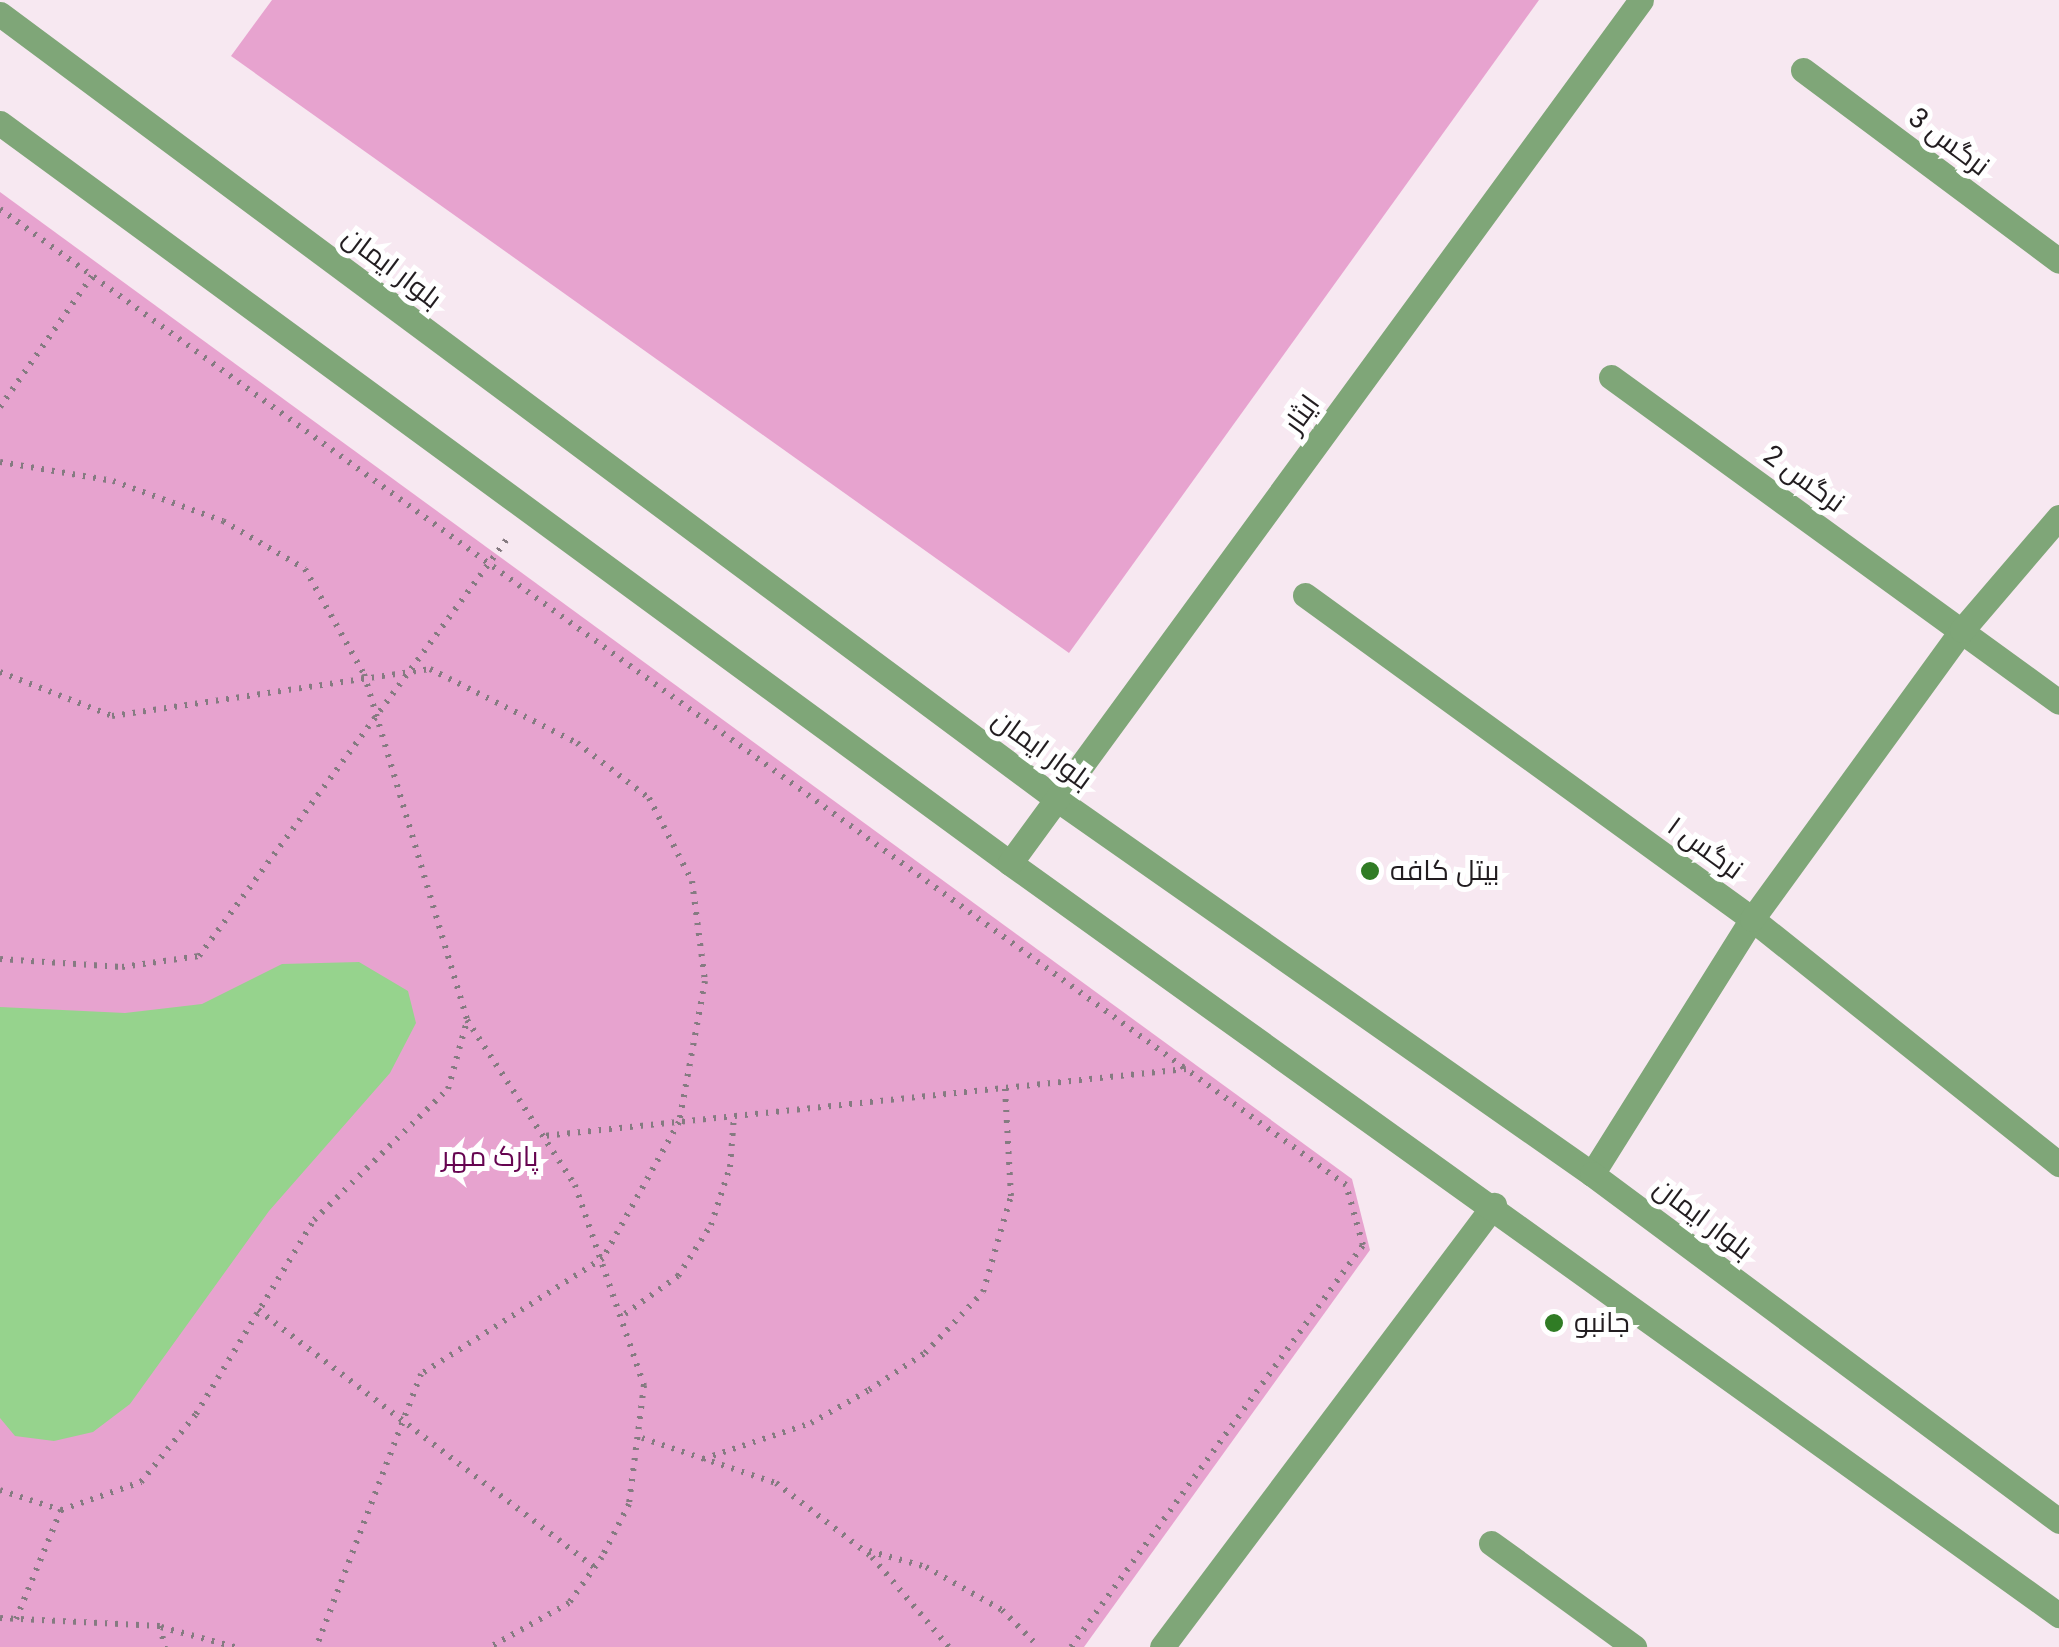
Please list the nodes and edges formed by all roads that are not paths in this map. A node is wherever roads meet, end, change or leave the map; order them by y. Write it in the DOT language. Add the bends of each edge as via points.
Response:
graph roads {
  1 [pos="1641,0"];
  2 [pos="0,14"];
  3 [pos="1803,70"];
  4 [pos="0,124"];
  5 [pos="2059,261"];
  6 [pos="1611,376"];
  7 [pos="2059,518"];
  8 [pos="1304,595"];
  9 [pos="1962,630"];
  10 [pos="2059,702"];
  11 [pos="1058,800"];
  12 [pos="1010,864"];
  13 [pos="1752,919"];
  14 [pos="2059,1164"];
  15 [pos="1592,1174"];
  16 [pos="1494,1205"];
  17 [pos="2059,1521"];
  18 [pos="1491,1543"];
  19 [pos="2059,1614"];
  20 [pos="1162,1647"];
  21 [pos="1634,1647"];
  1 -- 11 [label="street, ایثار"];
  2 -- 11 [label="street, بلوار ایمان"];
  3 -- 5 [label="street, نرگس 3"];
  4 -- 12 [label="street"];
  6 -- 9 [label="street, نرگس 2"];
  7 -- 9 [label="street"];
  8 -- 13 [label="street, نرگس ۱"];
  9 -- 10 [label="street, نرگس 2"];
  9 -- 13 [label="street"];
  11 -- 12 [label="street, ایثار"];
  11 -- 15 [label="street, بلوار ایمان"];
  12 -- 16 [label="street"];
  13 -- 14 [label="street, نرگس ۱"];
  13 -- 15 [label="street"];
  15 -- 17 [label="street, بلوار ایمان"];
  16 -- 19 [label="street"];
  16 -- 20 [label="street"];
  18 -- 21 [label="street"];
}
